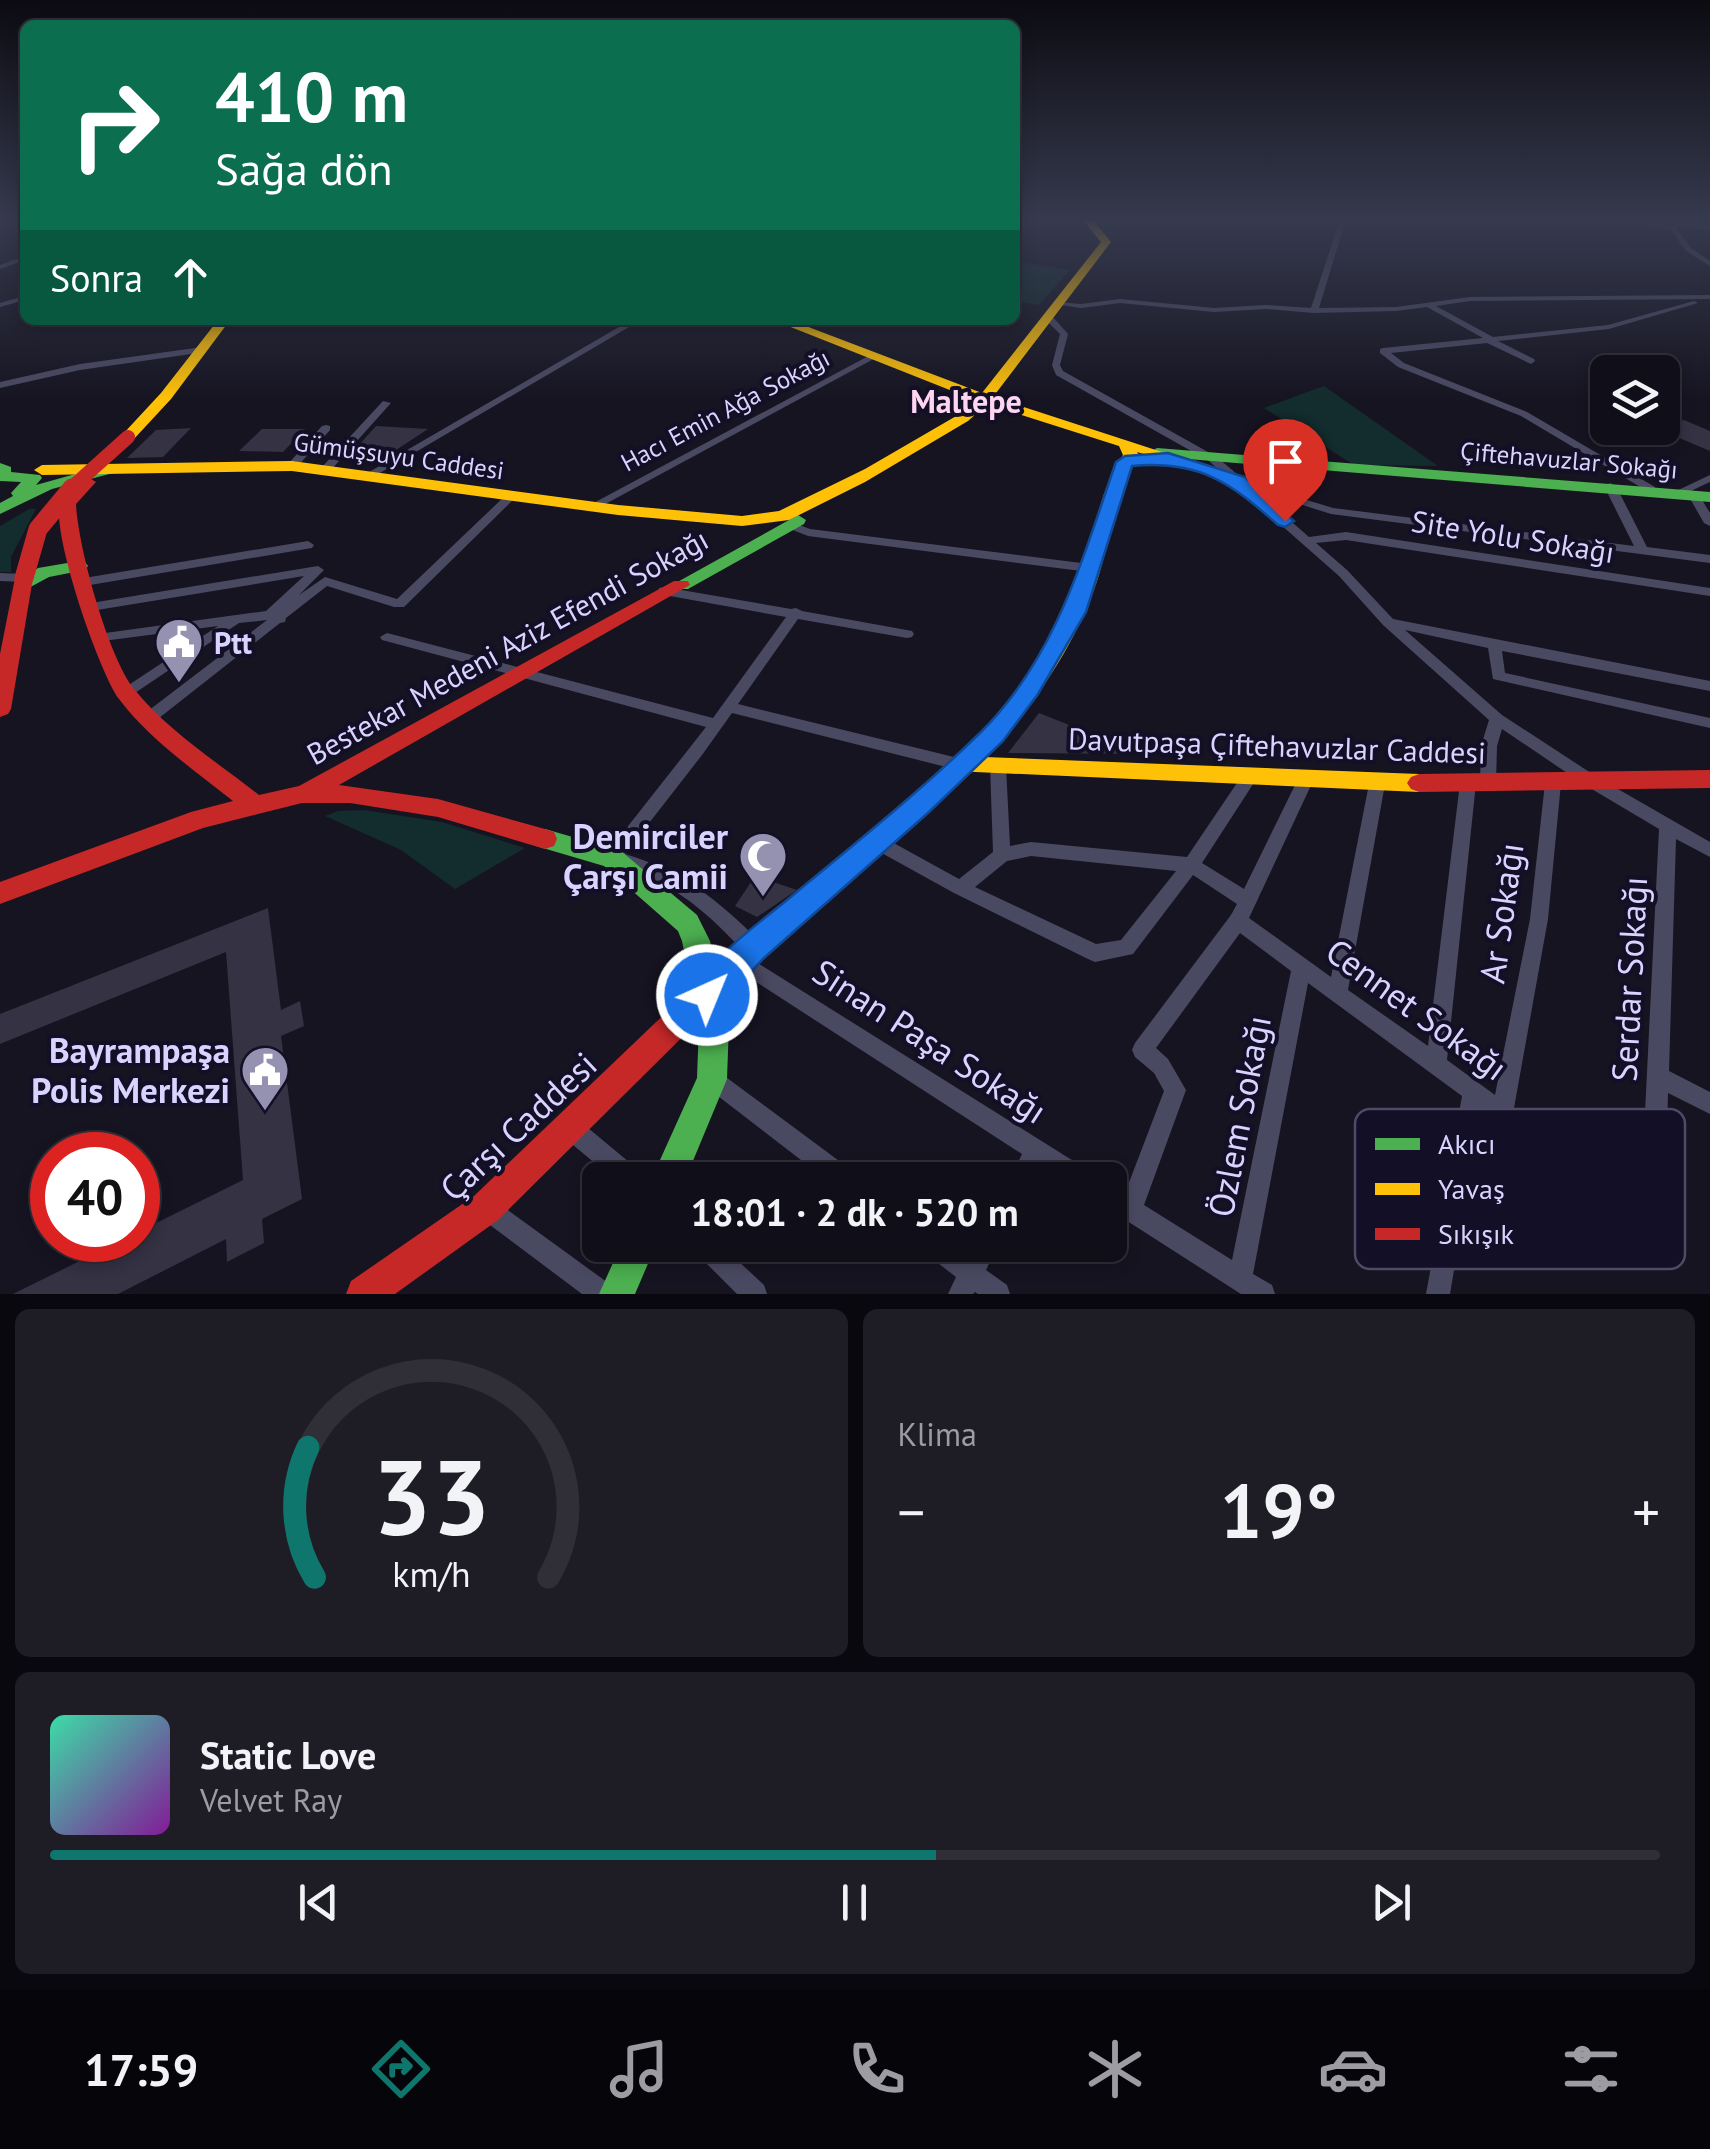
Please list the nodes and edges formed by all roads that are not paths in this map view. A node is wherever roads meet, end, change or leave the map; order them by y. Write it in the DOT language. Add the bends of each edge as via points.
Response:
graph roads {
  1 [pos="1077,279"];
  2 [pos="1324,279"];
  3 [pos="1689,298"];
  4 [pos="1710,298"];
  5 [pos="1428,304"];
  6 [pos="1053,310"];
  7 [pos="1314,311"];
  8 [pos="220,325"];
  9 [pos="628,325"];
  10 [pos="794,325"];
  11 [pos="803,325"];
  12 [pos="1490,340"];
  13 [pos="202,350"];
  14 [pos="879,353"];
  15 [pos="1531,361"];
  16 [pos="0,384"];
  17 [pos="984,399"];
  18 [pos="386,402"];
  19 [pos="326,428"];
  20 [pos="128,437"];
  21 [pos="1126,454"];
  22 [pos="1203,461"];
  23 [pos="292,466"];
  24 [pos="326,468"];
  25 [pos="111,469"];
  26 [pos="1,471"];
  27 [pos="871,472"];
  28 [pos="369,475"];
  29 [pos="1710,478"];
  30 [pos="1238,480"];
  31 [pos="1610,486"];
  32 [pos="1652,489"];
  33 [pos="1694,495"];
  34 [pos="512,496"];
  35 [pos="594,506"];
  36 [pos="4,510"];
  37 [pos="680,517"];
  38 [pos="1710,523"];
  39 [pos="790,525"];
  40 [pos="1308,541"];
  41 [pos="308,545"];
  42 [pos="1642,548"];
  43 [pos="740,550"];
  44 [pos="1710,559"];
  45 [pos="1088,568"];
  46 [pos="81,574"];
  47 [pos="0,577"];
  48 [pos="23,582"];
  49 [pos="664,591"];
  50 [pos="1710,592"];
  51 [pos="91,607"];
  52 [pos="796,612"];
  53 [pos="275,617"];
  54 [pos="236,619"];
  55 [pos="1387,621"];
  56 [pos="907,634"];
  57 [pos="104,637"];
  58 [pos="387,637"];
  59 [pos="1495,645"];
  60 [pos="5,650"];
  61 [pos="524,675"];
  62 [pos="1710,686"];
  63 [pos="126,694"];
  64 [pos="1,698"];
  65 [pos="728,708"];
  66 [pos="149,718"];
  67 [pos="1497,720"];
  68 [pos="1710,723"];
  69 [pos="717,724"];
  70 [pos="962,765"];
  71 [pos="998,766"];
  72 [pos="1249,778"];
  73 [pos="1710,779"];
  74 [pos="1304,780"];
  75 [pos="1591,781"];
  76 [pos="1478,783"];
  77 [pos="1554,783"];
  78 [pos="1377,784"];
  79 [pos="302,794"];
  80 [pos="252,804"];
  81 [pos="1668,825"];
  82 [pos="874,841"];
  83 [pos="1710,850"];
  84 [pos="1002,855"];
  85 [pos="612,858"];
  86 [pos="1192,865"];
  87 [pos="960,888"];
  88 [pos="0,893"];
  89 [pos="1243,911"];
  90 [pos="747,954"];
  91 [pos="1302,966"];
  92 [pos="1338,993"];
  93 [pos="707,995"];
  94 [pos="1436,1065"];
  95 [pos="1657,1076"];
  96 [pos="712,1079"];
  97 [pos="1474,1091"];
  98 [pos="1710,1104"];
  99 [pos="1471,1109"];
  100 [pos="1499,1109"];
  101 [pos="1502,1109"];
  102 [pos="1656,1109"];
  103 [pos="567,1126"];
  104 [pos="1036,1150"];
  105 [pos="611,1162"];
  106 [pos="676,1162"];
  107 [pos="822,1162"];
  108 [pos="1030,1162"];
  109 [pos="1055,1162"];
  110 [pos="1127,1190"];
  111 [pos="486,1208"];
  112 [pos="1127,1208"];
  113 [pos="631,1262"];
  114 [pos="722,1262"];
  115 [pos="947,1262"];
  116 [pos="1442,1269"];
  117 [pos="1240,1280"];
  118 [pos="965,1284"];
  119 [pos="364,1294"];
  120 [pos="602,1294"];
  121 [pos="617,1294"];
  122 [pos="755,1294"];
  123 [pos="998,1294"];
  124 [pos="1263,1294"];
  125 [pos="1438,1294"];
  1 -- 6 [label="main road"];
  2 -- 7 [label="street"];
  3 -- 4 [label="street"];
  3 -- 5 [label="street"];
  3 -- 12 [label="street" via="1698,302 1609,327"];
  5 -- 7 [label="street"];
  5 -- 12 [label="street"];
  6 -- 7 [label="street" via="1120,301"];
  6 -- 17 [label="main road"];
  6 -- 22 [label="street" via="1064,334 1059,373"];
  8 -- 13 [label="main road"];
  9 -- 28 [label="street"];
  10 -- 14 [label="main road"];
  11 -- 14 [label="main road"];
  12 -- 15 [label="street"];
  12 -- 32 [label="street" via="1383,351 1401,365 1524,414"];
  13 -- 16 [label="street"];
  13 -- 20 [label="main road"];
  14 -- 17 [label="main road, Çiftehavuzlar Sokağı"];
  14 -- 35 [label="street, Hacı Emin Ağa Sokağı"];
  17 -- 21 [label="main road, Çiftehavuzlar Sokağı"];
  17 -- 27 [label="main road" via="964,418"];
  18 -- 24 [label="street"];
  19 -- 23 [label="street"];
  20 -- 36 [label="main road, bridge" via="38,498"];
  20 -- 48 [label="main road, bridge" via="34,524"];
  21 -- 22 [label="main road, Çiftehavuzlar Sokağı"];
  21 -- 45 [label="main road, Çarşı Caddesi"];
  22 -- 30 [label="street"];
  22 -- 31 [label="main road, Çiftehavuzlar Sokağı"];
  23 -- 24 [label="main road, Gümüşsuyu Caddesi"];
  23 -- 25 [label="main road, Gümüşsuyu Caddesi"];
  24 -- 28 [label="main road, Gümüşsuyu Caddesi"];
  25 -- 26 [label="main road"];
  25 -- 36 [label="main road" via="57,482"];
  25 -- 46 [label="main road" via="74,492 68,505"];
  26 -- 36 [label="main road" via="34,478"];
  27 -- 37 [label="main road" via="773,519"];
  27 -- 39 [label="main road, Bestekar Medeni Aziz Efendi Sokağı" via="802,511"];
  28 -- 34 [label="main road, Gümüşsuyu Caddesi"];
  29 -- 33 [label="street"];
  30 -- 40 [label="street"];
  30 -- 42 [label="street" via="1331,511"];
  31 -- 32 [label="main road, Çiftehavuzlar Sokağı"];
  31 -- 42 [label="street"];
  32 -- 33 [label="main road, Çiftehavuzlar Sokağı"];
  33 -- 38 [label="street"];
  34 -- 35 [label="main road, Gümüşsuyu Caddesi"];
  34 -- 53 [label="street" via="399,604 325,581"];
  35 -- 37 [label="main road, Gümüşsuyu Caddesi"];
  37 -- 43 [label="main road" via="740,532 746,538"];
  39 -- 43 [label="main road, Bestekar Medeni Aziz Efendi Sokağı"];
  39 -- 45 [label="street"];
  40 -- 50 [label="street, Site Yolu Sokağı" via="1346,536"];
  40 -- 55 [label="street"];
  41 -- 46 [label="street"];
  42 -- 44 [label="street"];
  43 -- 49 [label="main road, Bestekar Medeni Aziz Efendi Sokağı"];
  45 -- 70 [label="main road, Çarşı Caddesi" via="1075,612 1030,688"];
  46 -- 48 [label="main road" via="44,572"];
  46 -- 51 [label="main road"];
  47 -- 48 [label="street"];
  48 -- 60 [label="main road"];
  49 -- 52 [label="street"];
  49 -- 61 [label="main road, Bestekar Medeni Aziz Efendi Sokağı"];
  51 -- 53 [label="street" via="318,570"];
  51 -- 57 [label="main road"];
  52 -- 56 [label="street"];
  52 -- 65 [label="street"];
  53 -- 54 [label="street"];
  53 -- 66 [label="street"];
  54 -- 57 [label="street"];
  54 -- 63 [label="street"];
  55 -- 59 [label="street"];
  55 -- 67 [label="street"];
  57 -- 63 [label="main road"];
  58 -- 61 [label="street"];
  59 -- 62 [label="street"];
  59 -- 68 [label="street" via="1498,676"];
  60 -- 64 [label="main road"];
  61 -- 69 [label="street"];
  61 -- 79 [label="main road, Bestekar Medeni Aziz Efendi Sokağı"];
  63 -- 66 [label="main road"];
  65 -- 69 [label="street"];
  65 -- 70 [label="street"];
  66 -- 80 [label="main road"];
  67 -- 75 [label="street"];
  67 -- 76 [label="street"];
  69 -- 85 [label="street"];
  70 -- 71 [label="main road, Davutpaşa Çiftehavuzlar Caddesi"];
  70 -- 82 [label="main road, Çarşı Caddesi"];
  71 -- 72 [label="main road, Davutpaşa Çiftehavuzlar Caddesi"];
  71 -- 84 [label="street"];
  72 -- 74 [label="main road, Davutpaşa Çiftehavuzlar Caddesi"];
  72 -- 86 [label="street"];
  73 -- 75 [label="main road, Davutpaşa Çiftehavuzlar Caddesi"];
  74 -- 78 [label="main road, Davutpaşa Çiftehavuzlar Caddesi"];
  74 -- 89 [label="street"];
  75 -- 77 [label="main road, Davutpaşa Çiftehavuzlar Caddesi"];
  75 -- 81 [label="street"];
  76 -- 77 [label="main road, Davutpaşa Çiftehavuzlar Caddesi"];
  76 -- 78 [label="main road, Davutpaşa Çiftehavuzlar Caddesi"];
  76 -- 94 [label="street"];
  77 -- 101 [label="street, Ar Sokağı" via="1539,919"];
  78 -- 92 [label="street"];
  79 -- 80 [label="main road"];
  79 -- 85 [label="main road" via="438,808"];
  80 -- 88 [label="main road"];
  81 -- 83 [label="street"];
  81 -- 95 [label="street, Serdar Sokağı"];
  82 -- 87 [label="street"];
  82 -- 90 [label="main road, Çarşı Caddesi"];
  84 -- 86 [label="street" via="1030,849"];
  84 -- 87 [label="street"];
  85 -- 90 [label="street, Sinan Paşa Sokağı" via="678,880 724,917"];
  85 -- 93 [label="main road" via="688,923"];
  86 -- 87 [label="street" via="1126,948 1095,953"];
  86 -- 89 [label="street, Cennet Sokağı"];
  89 -- 91 [label="street, Cennet Sokağı"];
  89 -- 110 [label="street" via="1142,1050 1176,1090"];
  90 -- 93 [label="main road, Çarşı Caddesi"];
  90 -- 104 [label="street, Sinan Paşa Sokağı"];
  91 -- 92 [label="street, Cennet Sokağı"];
  91 -- 117 [label="street, Özlem Sokağı"];
  92 -- 94 [label="street, Cennet Sokağı"];
  93 -- 96 [label="main road" via="714,1024"];
  93 -- 103 [label="main road, Çarşı Caddesi"];
  94 -- 97 [label="street, Cennet Sokağı"];
  95 -- 98 [label="street"];
  95 -- 102 [label="street, Serdar Sokağı"];
  96 -- 106 [label="main road"];
  96 -- 107 [label="street"];
  97 -- 99 [label="street"];
  97 -- 100 [label="street, Cennet Sokağı"];
  103 -- 105 [label="street"];
  103 -- 111 [label="main road, Çarşı Caddesi"];
  104 -- 108 [label="street"];
  104 -- 109 [label="street, Sinan Paşa Sokağı"];
  111 -- 119 [label="main road, Çarşı Caddesi"];
  111 -- 120 [label="street"];
  112 -- 117 [label="street"];
  113 -- 121 [label="main road"];
  114 -- 122 [label="street"];
  115 -- 118 [label="street"];
  116 -- 125 [label="street"];
  117 -- 124 [label="street"];
  118 -- 123 [label="street"];
}
